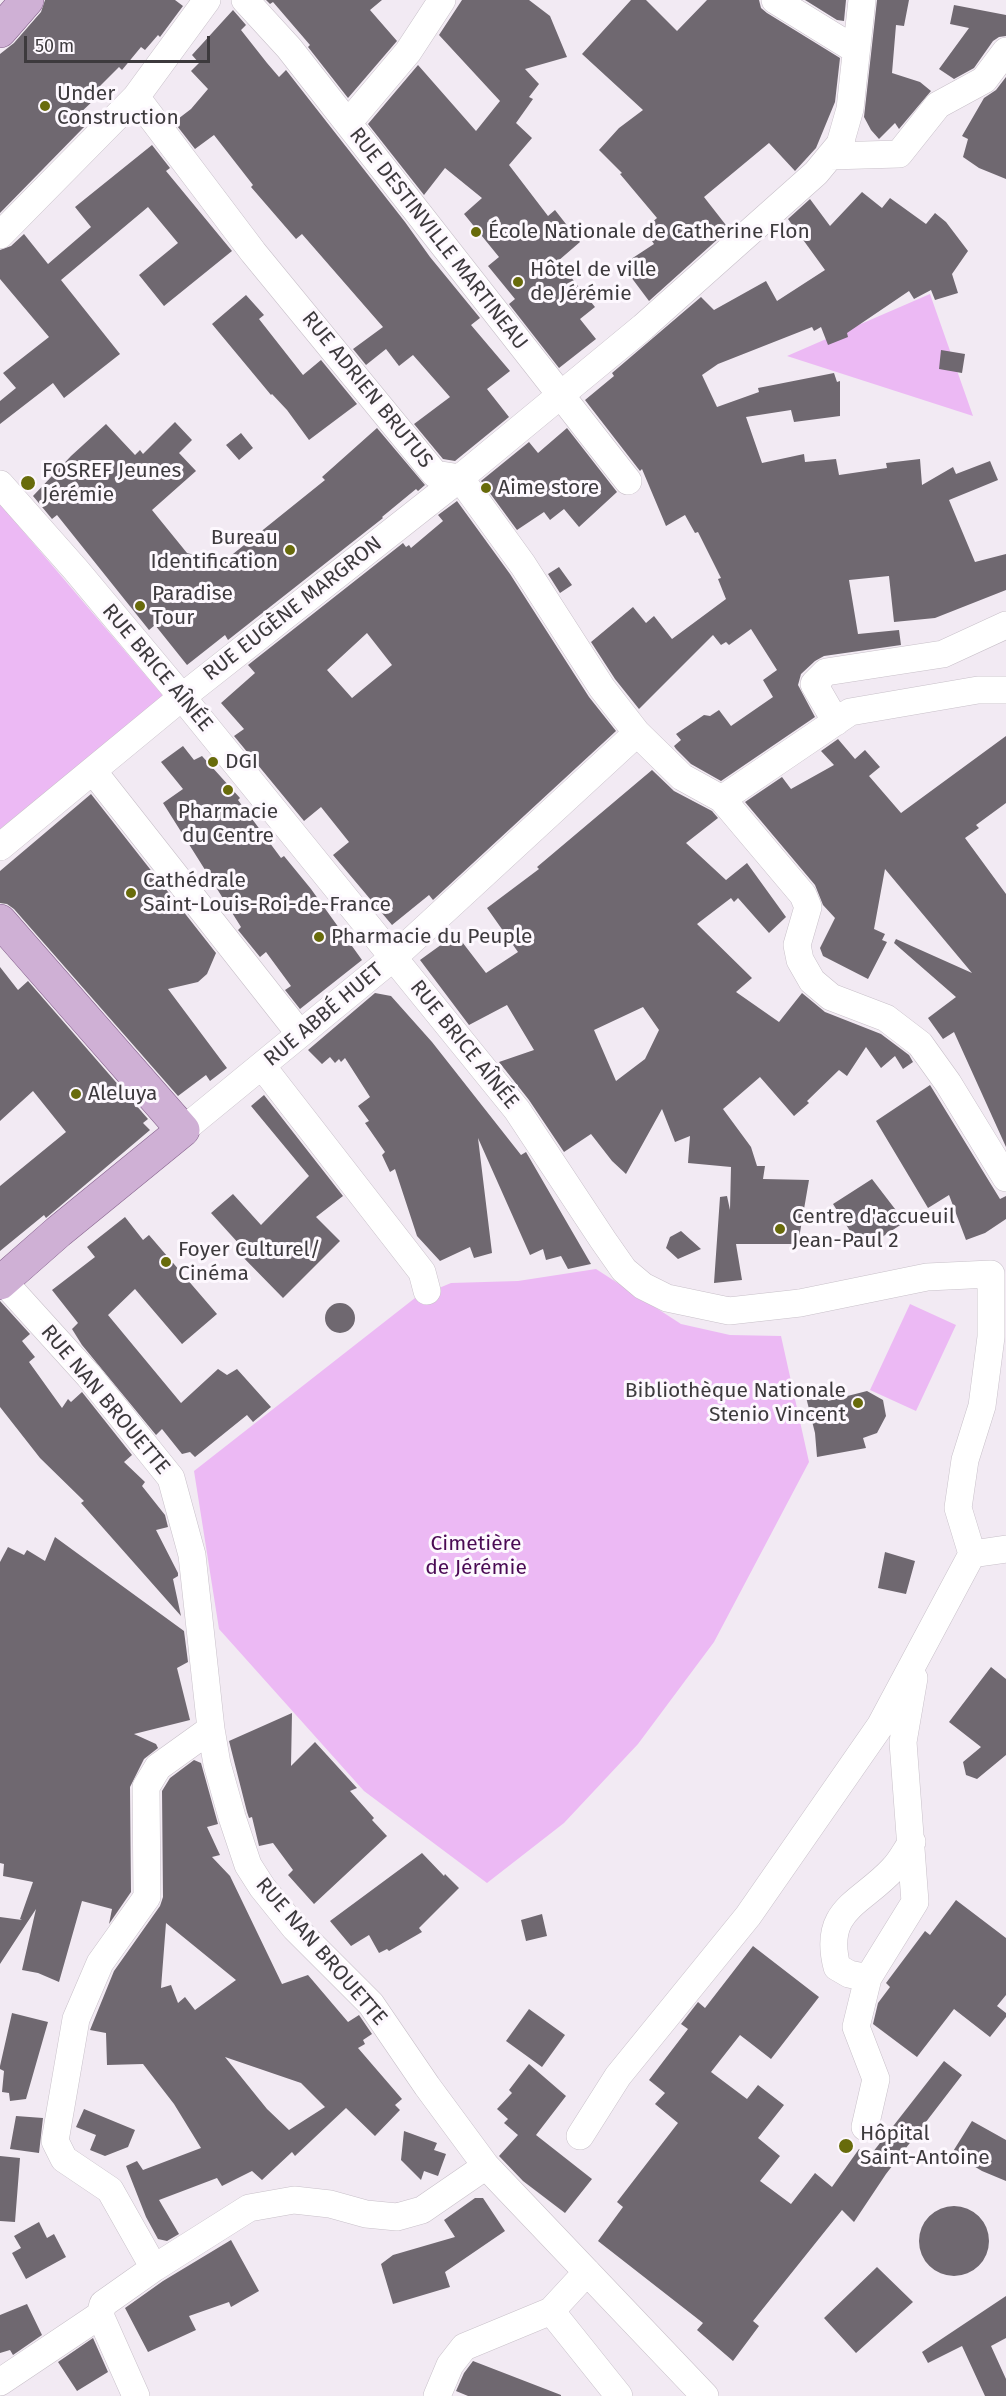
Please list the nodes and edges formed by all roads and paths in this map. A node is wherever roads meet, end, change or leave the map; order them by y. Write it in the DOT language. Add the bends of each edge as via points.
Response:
graph roads {
  1 [pos="27,0"];
  2 [pos="207,0"];
  3 [pos="245,0"];
  4 [pos="441,0"];
  5 [pos="775,0"];
  6 [pos="862,0"];
  7 [pos="0,31"];
  8 [pos="856,50"];
  9 [pos="1006,51"];
  10 [pos="136,97"];
  11 [pos="348,123"];
  12 [pos="830,156"];
  13 [pos="0,235"];
  14 [pos="560,396"];
  15 [pos="460,478"];
  16 [pos="628,481"];
  17 [pos="0,484"];
  18 [pos="1006,625"];
  19 [pos="1006,690"];
  20 [pos="182,698"];
  21 [pos="836,722"];
  22 [pos="637,733"];
  23 [pos="93,771"];
  24 [pos="722,800"];
  25 [pos="0,847"];
  26 [pos="0,921"];
  27 [pos="394,957"];
  28 [pos="300,1034"];
  29 [pos="262,1066"];
  30 [pos="183,1130"];
  31 [pos="1006,1178"];
  32 [pos="998,1266"];
  33 [pos="1,1282"];
  34 [pos="427,1291"];
  35 [pos="1006,1550"];
  36 [pos="972,1554"];
  37 [pos="918,1654"];
  38 [pos="211,1729"];
  39 [pos="912,1842"];
  40 [pos="868,1978"];
  41 [pos="865,2127"];
  42 [pos="580,2136"];
  43 [pos="486,2166"];
  44 [pos="154,2268"];
  45 [pos="587,2272"];
  46 [pos="551,2311"];
  47 [pos="100,2315"];
  48 [pos="0,2382"];
  49 [pos="136,2396"];
  50 [pos="437,2396"];
  51 [pos="619,2396"];
  52 [pos="705,2396"];
  1 -- 7 [label="main road"];
  2 -- 10 [label="street"];
  3 -- 11 [label="street, RUE DESTINVILLE MARTINEAU"];
  4 -- 11 [label="street" via="408,52"];
  5 -- 8 [label="street"];
  6 -- 8 [label="street, RUE EUGÈNE MARGRON"];
  8 -- 12 [label="street, RUE EUGÈNE MARGRON" via="850,109 840,144"];
  9 -- 12 [label="street" via="984,80 938,105 899,154"];
  10 -- 13 [label="street"];
  10 -- 15 [label="street, RUE ADRIEN BRUTUS" via="253,252 435,474"];
  11 -- 14 [label="street, RUE DESTINVILLE MARTINEAU"];
  12 -- 14 [label="street, RUE EUGÈNE MARGRON" via="816,173 643,327"];
  14 -- 15 [label="street, RUE EUGÈNE MARGRON"];
  14 -- 16 [label="street, RUE DESTINVILLE MARTINEAU"];
  15 -- 20 [label="street, RUE EUGÈNE MARGRON"];
  15 -- 22 [label="street, RUE ADRIEN BRUTUS" via="602,688"];
  17 -- 20 [label="street, RUE BRICE AÎNÉE"];
  18 -- 21 [label="street" via="943,654 825,672 814,684"];
  19 -- 21 [label="street" via="978,690 850,712"];
  20 -- 23 [label="street, RUE EUGÈNE MARGRON"];
  20 -- 27 [label="street, RUE BRICE AÎNÉE"];
  21 -- 24 [label="street"];
  22 -- 24 [label="street, RUE ADRIEN BRUTUS" via="681,777"];
  22 -- 27 [label="street, RUE ABBÉ HUET"];
  23 -- 25 [label="street, RUE EUGÈNE MARGRON"];
  23 -- 28 [label="street"];
  24 -- 31 [label="street" via="803,895 808,907 797,945 812,981 831,998 886,1018 920,1044"];
  26 -- 30 [label="main road"];
  27 -- 28 [label="street, RUE ABBÉ HUET"];
  27 -- 32 [label="street, RUE BRICE AÎNÉE" via="517,1110 624,1270 643,1286 667,1298 729,1311 800,1303"];
  28 -- 29 [label="street, RUE ABBÉ HUET"];
  29 -- 30 [label="street, RUE ABBÉ HUET"];
  29 -- 34 [label="street" via="422,1272"];
  30 -- 33 [label="main road, RUE ABBÉ HUET"];
  32 -- 36 [label="street" via="982,1406 965,1460 958,1508"];
  33 -- 38 [label="street, RUE NAN BROUETTE" via="89,1376 171,1478 192,1555"];
  35 -- 36 [label="street"];
  36 -- 37 [label="street"];
  37 -- 39 [label="street" via="903,1742"];
  37 -- 42 [label="street" via="880,1726 748,1916 618,2076"];
  38 -- 43 [label="street, RUE NAN BROUETTE" via="217,1764 248,1865 295,1928 371,2004"];
  38 -- 44 [label="street" via="158,1767 146,1787 147,1896 100,1963 76,2019 56,2141 64,2159 110,2190"];
  39 -- 40 [label="street" via="915,1902"];
  39 -- 40 [label="street" via="893,1869 861,1895 837,1923 832,1946 837,1967"];
  40 -- 41 [label="street" via="856,2027 876,2079"];
  43 -- 44 [label="street" via="422,2210 397,2217 294,2200 249,2208"];
  43 -- 45 [label="street, RUE NAN BROUETTE"];
  44 -- 47 [label="street" via="103,2304"];
  45 -- 46 [label="street"];
  45 -- 52 [label="street, RUE NAN BROUETTE"];
  46 -- 50 [label="street" via="464,2347 450,2365"];
  46 -- 51 [label="street"];
  47 -- 48 [label="street"];
  47 -- 49 [label="street"];
}
